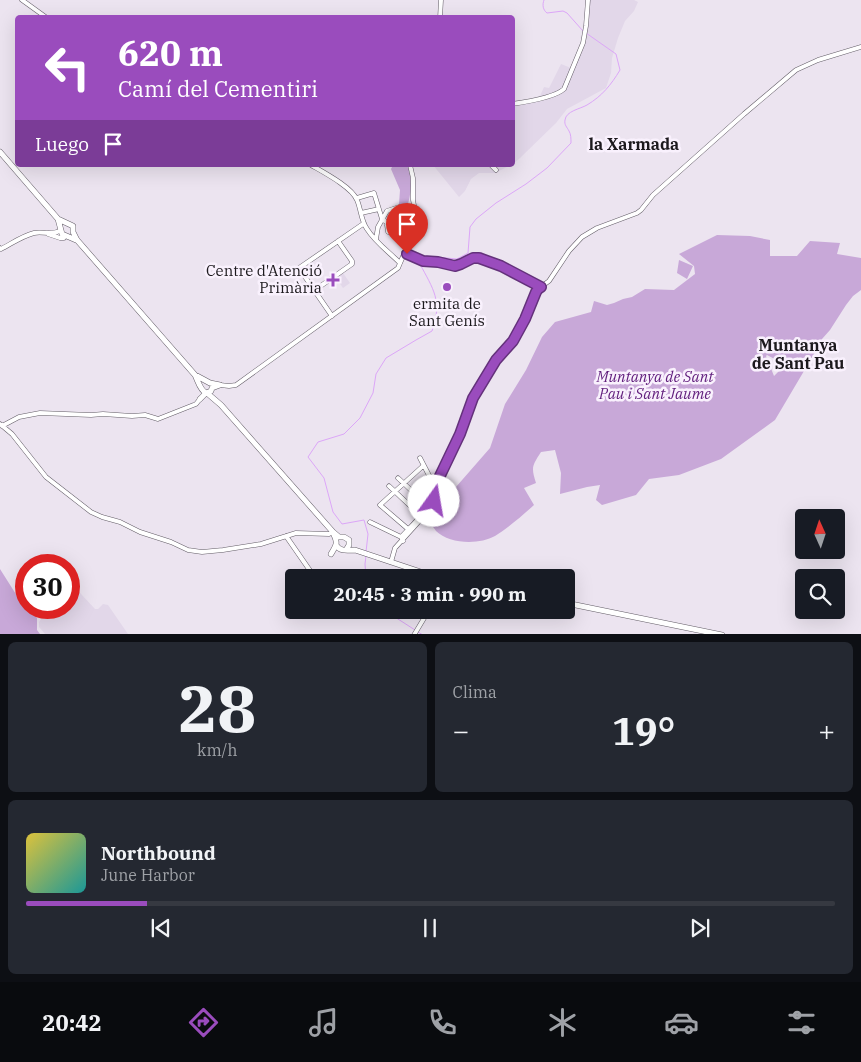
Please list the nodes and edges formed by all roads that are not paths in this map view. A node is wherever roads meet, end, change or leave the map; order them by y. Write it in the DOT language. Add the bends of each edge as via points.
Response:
graph roads {
  1 [pos="22,0"];
  2 [pos="441,0"];
  3 [pos="588,0"];
  4 [pos="43,15"];
  5 [pos="440,15"];
  6 [pos="861,47"];
  7 [pos="515,104"];
  8 [pos="0,152"];
  9 [pos="314,167"];
  10 [pos="410,167"];
  11 [pos="493,167"];
  12 [pos="496,170"];
  13 [pos="357,198"];
  14 [pos="398,207"];
  15 [pos="379,209"];
  16 [pos="362,214"];
  17 [pos="58,219"];
  18 [pos="382,219"];
  19 [pos="68,223"];
  20 [pos="363,224"];
  21 [pos="61,229"];
  22 [pos="44,233"];
  23 [pos="69,236"];
  24 [pos="376,239"];
  25 [pos="338,241"];
  26 [pos="408,242"];
  27 [pos="0,248"];
  28 [pos="404,252"];
  29 [pos="400,263"];
  30 [pos="541,287"];
  31 [pos="315,290"];
  32 [pos="332,316"];
  33 [pos="220,385"];
  34 [pos="207,388"];
  35 [pos="200,399"];
  36 [pos="1,425"];
  37 [pos="420,458"];
  38 [pos="423,466"];
  39 [pos="398,478"];
  40 [pos="404,484"];
  41 [pos="389,486"];
  42 [pos="394,492"];
  43 [pos="428,506"];
  44 [pos="421,516"];
  45 [pos="370,522"];
  46 [pos="408,529"];
  47 [pos="332,532"];
  48 [pos="286,536"];
  49 [pos="402,539"];
  50 [pos="391,562"];
  51 [pos="309,569"];
  52 [pos="412,569"];
  53 [pos="575,605"];
  54 [pos="424,619"];
  55 [pos="416,632"];
  56 [pos="722,634"];
  1 -- 4 [label="street"];
  2 -- 5 [label="street"];
  3 -- 7 [label="street" via="583,43 564,89 558,94"];
  6 -- 30 [label="street" via="796,70 653,195 642,210 597,228 578,240 550,281"];
  8 -- 17 [label="main road"];
  9 -- 13 [label="street"];
  10 -- 26 [label="street" via="416,221"];
  11 -- 12 [label="street"];
  13 -- 15 [label="street" via="374,193"];
  13 -- 16 [label="street"];
  14 -- 18 [label="street" via="387,211"];
  15 -- 16 [label="street"];
  15 -- 18 [label="street"];
  16 -- 20 [label="street"];
  17 -- 19 [label="main road"];
  17 -- 21 [label="main road"];
  18 -- 24 [label="street"];
  18 -- 26 [label="street" via="391,223 394,229 403,228"];
  19 -- 21 [label="main road"];
  19 -- 23 [label="main road" via="73,226"];
  20 -- 24 [label="street"];
  20 -- 25 [label="street"];
  21 -- 22 [label="street"];
  21 -- 23 [label="main road" via="64,235"];
  22 -- 23 [label="street" via="60,238"];
  22 -- 27 [label="street" via="31,234"];
  23 -- 34 [label="main road"];
  24 -- 29 [label="street"];
  25 -- 31 [label="street" via="352,264"];
  25 -- 31 [label="street" via="299,268"];
  26 -- 28 [label="street"];
  28 -- 29 [label="street"];
  28 -- 30 [label="street" via="423,261 455,266 479,258"];
  29 -- 32 [label="street" via="396,270"];
  30 -- 49 [label="street" via="513,341 496,360 473,398 438,480 432,507"];
  31 -- 32 [label="street"];
  32 -- 33 [label="street" via="236,385"];
  33 -- 34 [label="main road"];
  34 -- 35 [label="main road"];
  34 -- 47 [label="main road"];
  35 -- 36 [label="street" via="196,404 158,419 145,415 40,413"];
  36 -- 48 [label="street" via="46,477 96,515 188,550 202,552 262,544"];
  37 -- 38 [label="street"];
  38 -- 40 [label="street"];
  38 -- 43 [label="street" via="435,488"];
  39 -- 40 [label="street"];
  40 -- 42 [label="street"];
  40 -- 43 [label="street"];
  41 -- 42 [label="street"];
  42 -- 44 [label="street"];
  42 -- 46 [label="street" via="380,505"];
  43 -- 44 [label="street"];
  44 -- 46 [label="street"];
  45 -- 49 [label="street"];
  46 -- 49 [label="street"];
  47 -- 48 [label="street"];
  47 -- 50 [label="main road" via="341,545"];
  48 -- 51 [label="street"];
  49 -- 50 [label="street"];
  50 -- 52 [label="main road"];
  53 -- 56 [label="main road"];
  54 -- 55 [label="street"];
}
